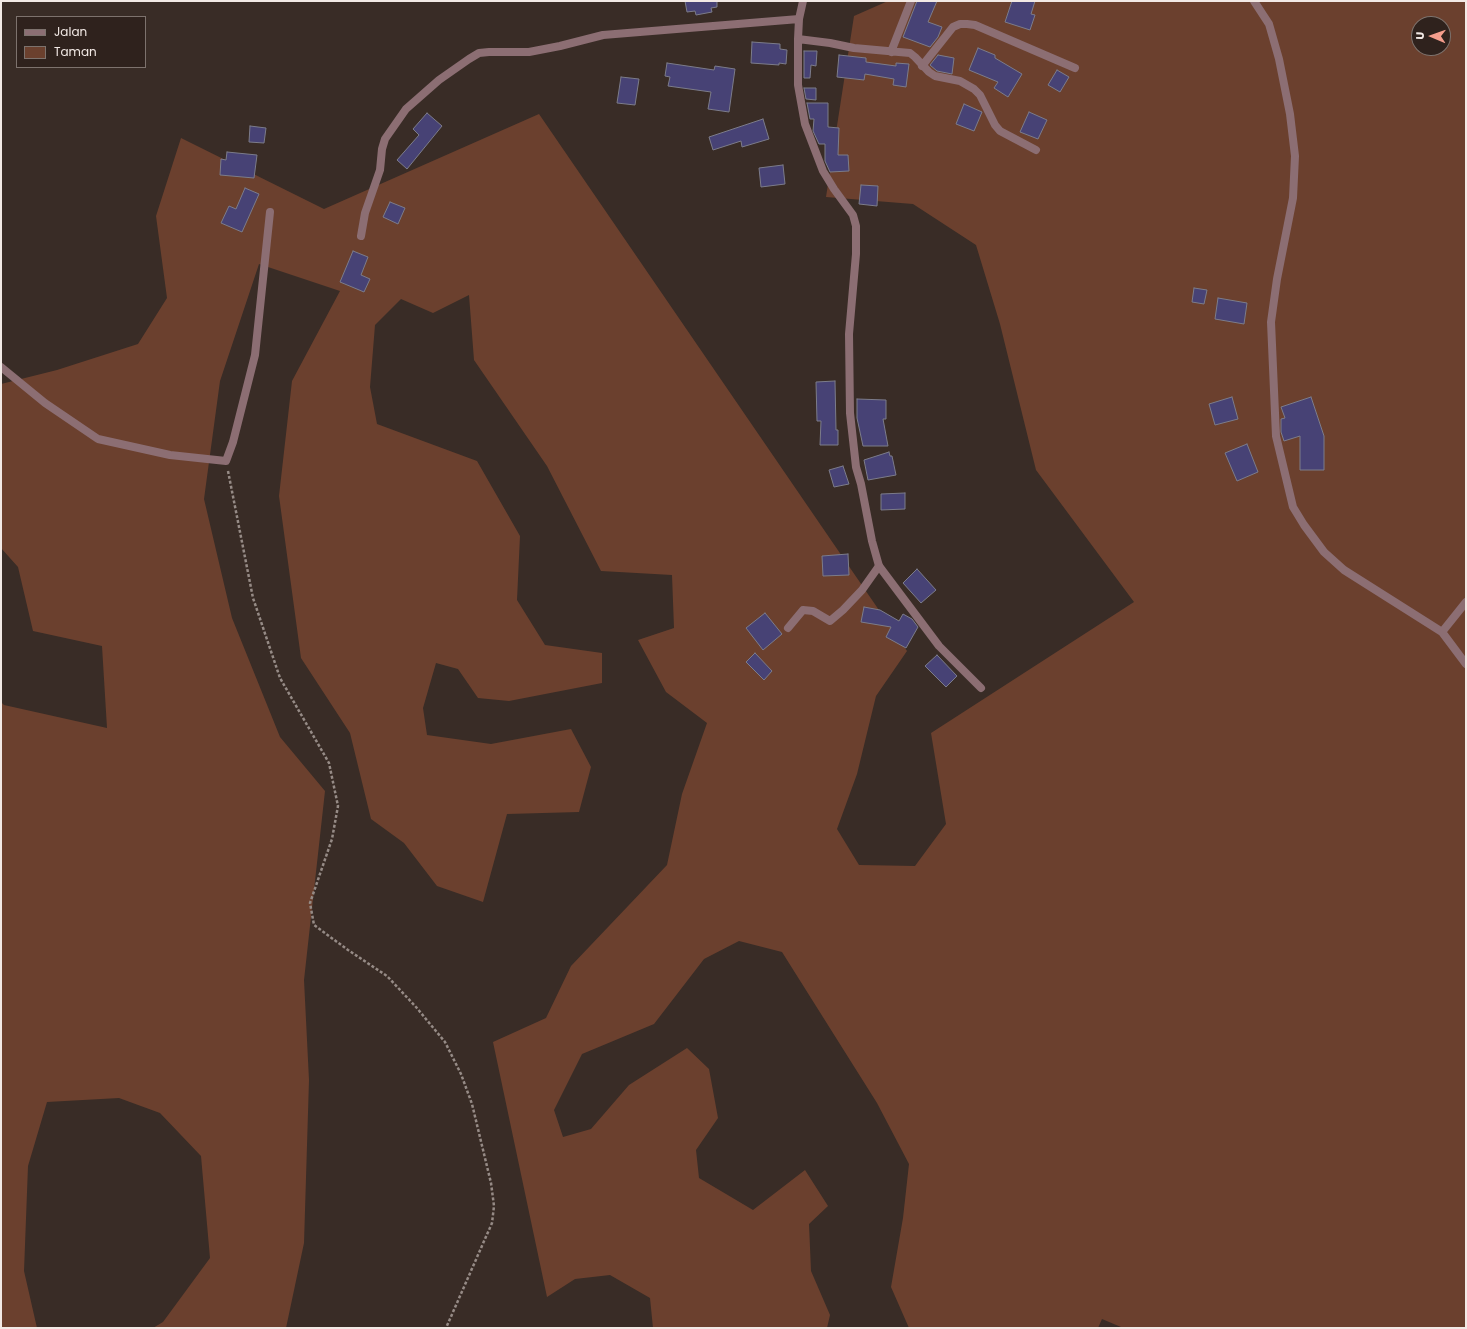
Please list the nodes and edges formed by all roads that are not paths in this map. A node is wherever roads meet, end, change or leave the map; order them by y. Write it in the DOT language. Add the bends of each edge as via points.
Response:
graph roads {
  1 [pos="803,1"];
  2 [pos="912,1"];
  3 [pos="1254,1"];
  4 [pos="799,19"];
  5 [pos="798,39"];
  6 [pos="891,52"];
  7 [pos="922,66"];
  8 [pos="1074,68"];
  9 [pos="1036,150"];
  10 [pos="270,212"];
  11 [pos="361,236"];
  12 [pos="1,366"];
  13 [pos="879,566"];
  14 [pos="1466,602"];
  15 [pos="788,628"];
  16 [pos="1442,632"];
  17 [pos="1466,664"];
  18 [pos="981,688"];
  1 -- 4 [label="street"];
  2 -- 6 [label="street"];
  3 -- 16 [label="street" via="1269,24 1279,59 1295,156 1293,198 1271,322 1276,436 1293,507 1324,552 1344,570"];
  4 -- 5 [label="street"];
  4 -- 11 [label="street" via="603,35 529,52 489,52 469,58 406,109 385,139 380,170 365,213"];
  5 -- 6 [label="street"];
  5 -- 13 [label="street" via="798,85 806,124 823,171 853,215 856,226 849,334 850,413 856,467"];
  6 -- 7 [label="street" via="910,53"];
  7 -- 8 [label="street" via="953,27 967,24 975,25"];
  7 -- 9 [label="street" via="935,76 960,82 974,89 1000,131"];
  10 -- 12 [label="street" via="256,355 226,461 170,455 98,439 45,403"];
  13 -- 15 [label="street" via="862,590 830,621 813,611 803,610"];
  13 -- 18 [label="street" via="939,646"];
  14 -- 16 [label="street"];
  16 -- 17 [label="street"];
}
